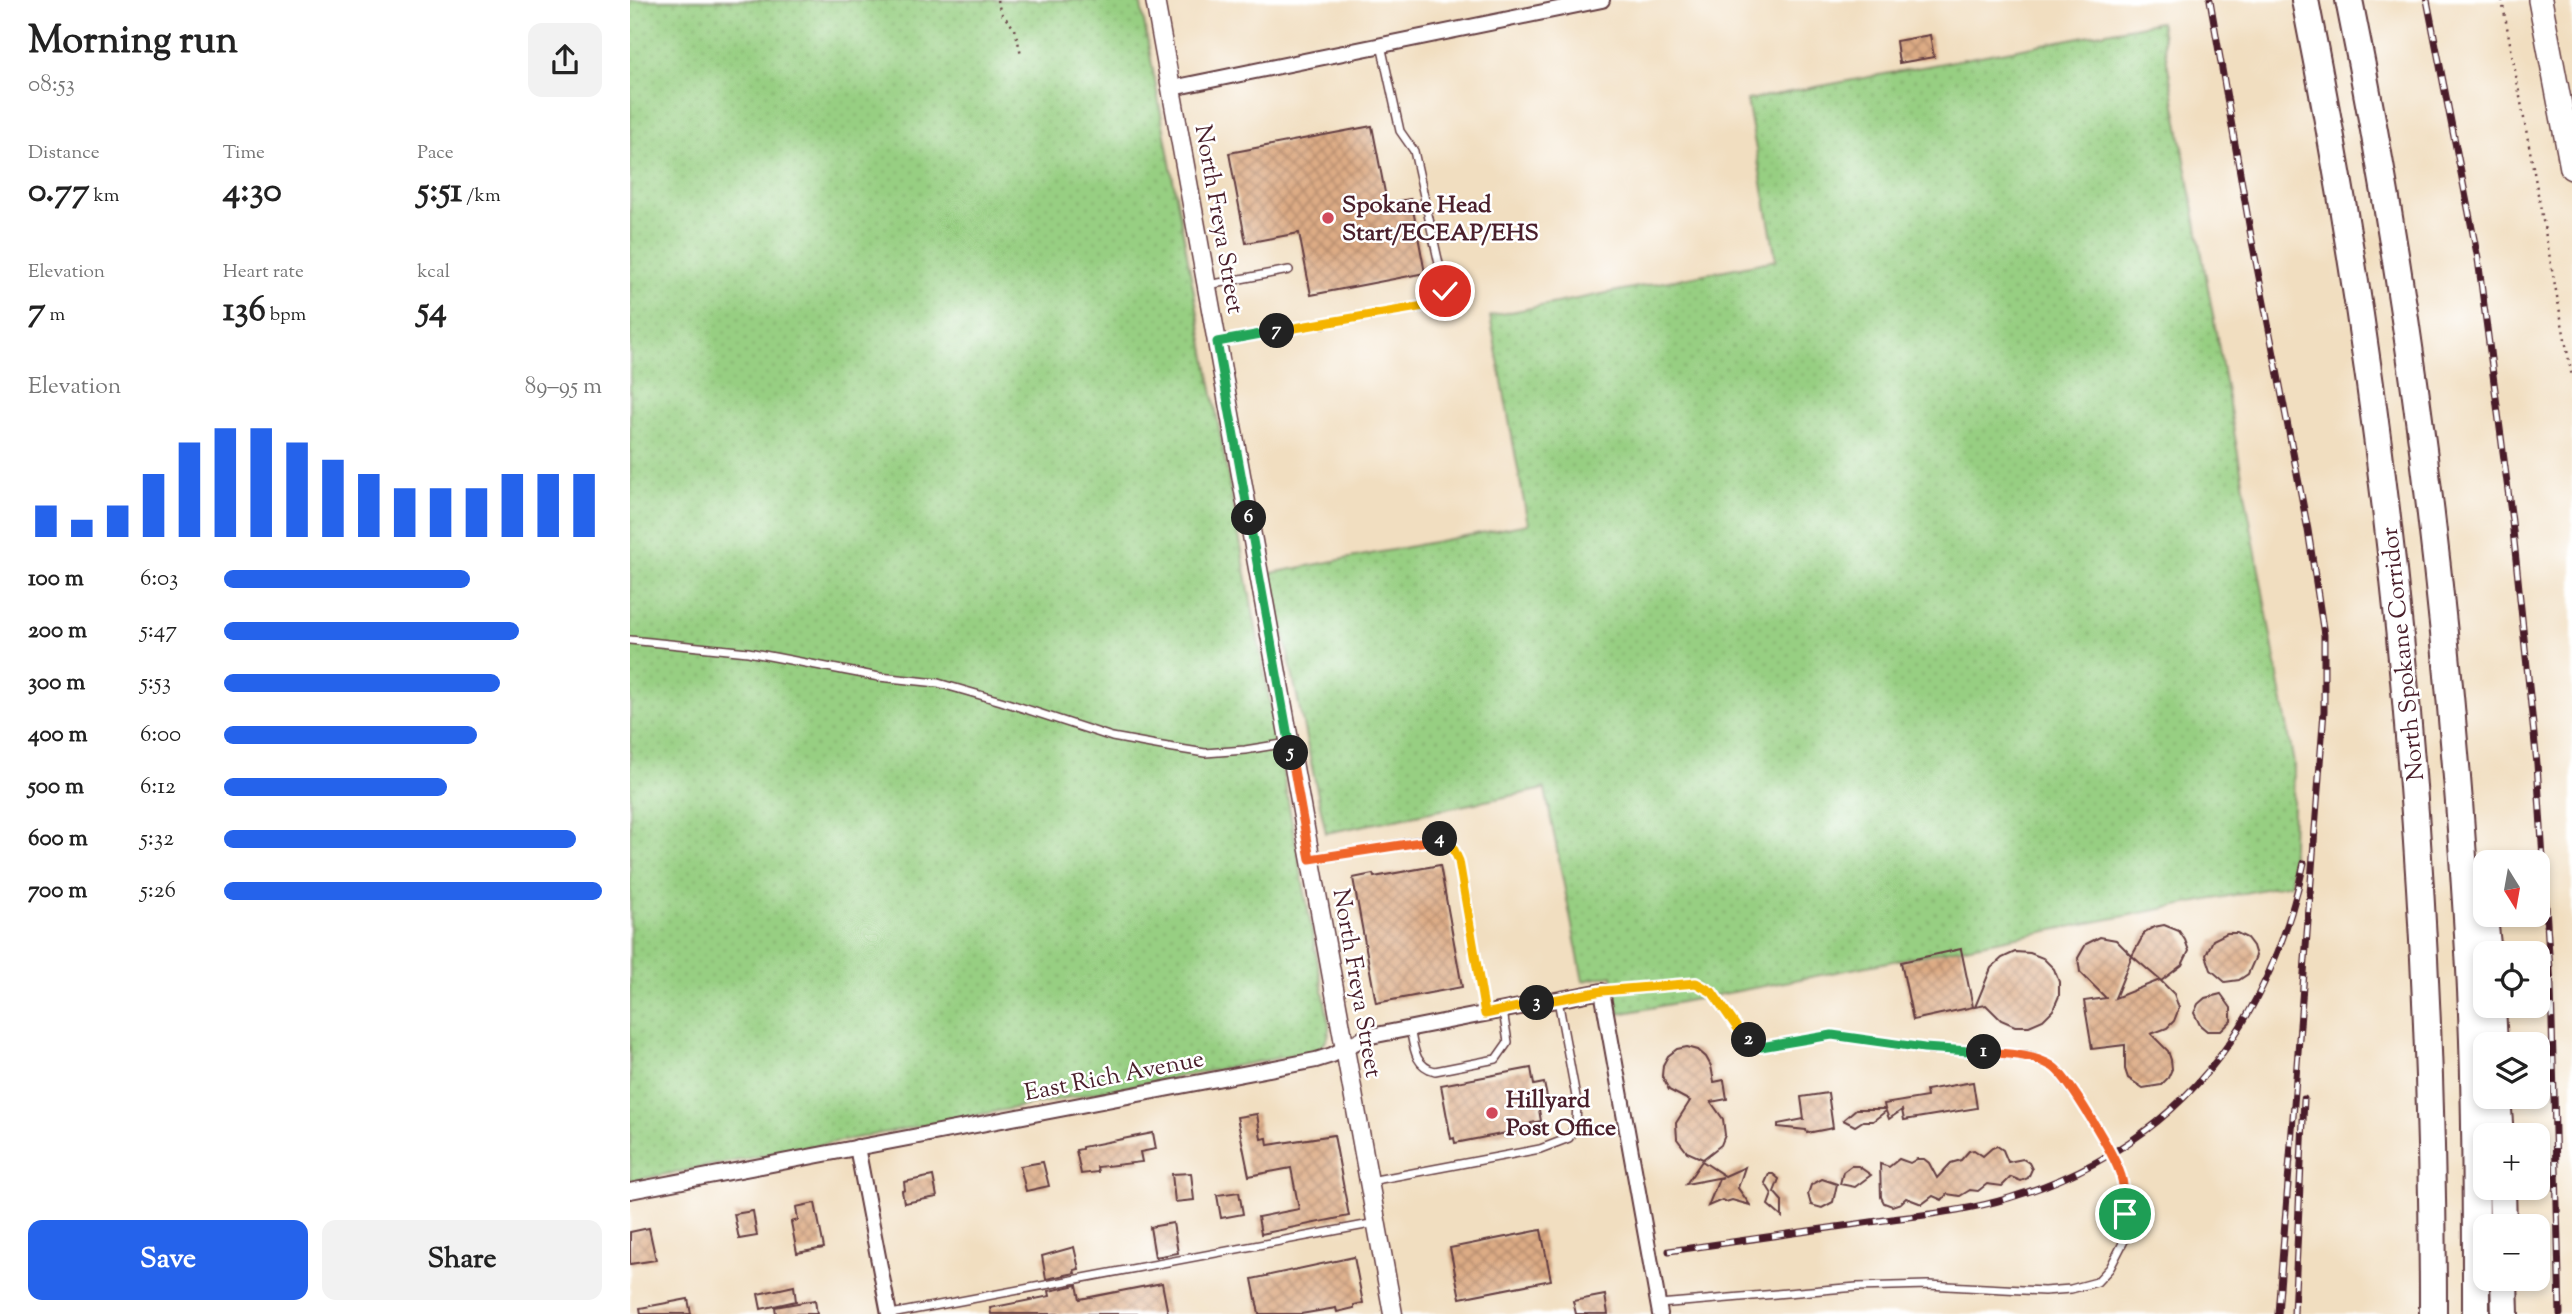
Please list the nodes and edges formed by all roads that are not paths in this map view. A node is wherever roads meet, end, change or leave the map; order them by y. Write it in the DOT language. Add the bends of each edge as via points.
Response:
graph roads {
  1 [pos="1155,0"];
  2 [pos="1602,0"];
  3 [pos="2305,0"];
  4 [pos="2349,0"];
  5 [pos="2540,0"];
  6 [pos="1381,45"];
  7 [pos="1172,88"];
  8 [pos="2572,167"];
  9 [pos="1289,270"];
  10 [pos="1207,285"];
  11 [pos="1217,342"];
  12 [pos="630,640"];
  13 [pos="2453,716"];
  14 [pos="1289,742"];
  15 [pos="1310,859"];
  16 [pos="2486,941"];
  17 [pos="1602,991"];
  18 [pos="1558,999"];
  19 [pos="1503,1010"];
  20 [pos="1485,1014"];
  21 [pos="1410,1028"];
  22 [pos="1345,1047"];
  23 [pos="857,1147"];
  24 [pos="1369,1181"];
  25 [pos="630,1191"];
  26 [pos="1377,1223"];
  27 [pos="2504,1291"];
  28 [pos="1659,1309"];
  29 [pos="890,1314"];
  30 [pos="1393,1314"];
  31 [pos="2433,1314"];
  32 [pos="2476,1314"];
  33 [pos="2505,1314"];
  1 -- 7 [label="street, North Freya Street"];
  2 -- 6 [label="street"];
  3 -- 31 [label="highway, North Spokane Corridor" via="2369,370 2403,649 2428,1016"];
  4 -- 13 [label="highway, North Spokane Corridor" via="2412,364"];
  5 -- 8 [label="main road"];
  6 -- 7 [label="street"];
  6 -- 11 [label="lane" via="1401,131 1414,152 1424,192 1445,291 1441,300"];
  7 -- 10 [label="street, North Freya Street"];
  9 -- 10 [label="lane"];
  10 -- 11 [label="street, North Freya Street"];
  11 -- 14 [label="street, North Freya Street"];
  12 -- 14 [label="lane" via="748,652 879,677 938,683 1112,737 1205,753"];
  13 -- 16 [label="highway"];
  13 -- 32 [label="highway, North Spokane Corridor" via="2470,983"];
  14 -- 15 [label="street, North Freya Street"];
  15 -- 20 [label="lane" via="1436,838 1450,841 1459,861"];
  15 -- 22 [label="street, North Freya Street"];
  17 -- 18 [label="street, East Rich Avenue"];
  17 -- 28 [label="street"];
  17 -- 28 [label="lane" via="1696,983 1712,992 1743,1036 1761,1047 1832,1035 2028,1056 2055,1068 2090,1116 2122,1178 2124,1241 2110,1268 2096,1282 2044,1291 1928,1285 1857,1287 1702,1298"];
  18 -- 19 [label="street, East Rich Avenue"];
  18 -- 24 [label="lane" via="1577,1102 1576,1124 1569,1138 1539,1149"];
  19 -- 20 [label="street, East Rich Avenue"];
  19 -- 21 [label="lane" via="1508,1042 1496,1059 1435,1071 1417,1061"];
  20 -- 21 [label="street, East Rich Avenue"];
  21 -- 22 [label="street, East Rich Avenue" via="1366,1037"];
  22 -- 23 [label="street, East Rich Avenue" via="1317,1060"];
  22 -- 24 [label="street, North Freya Street"];
  23 -- 25 [label="street, East Rich Avenue"];
  23 -- 29 [label="street"];
  24 -- 26 [label="street, North Freya Street"];
  26 -- 29 [label="lane"];
  26 -- 30 [label="street, North Freya Street"];
  27 -- 33 [label="highway"];
}
